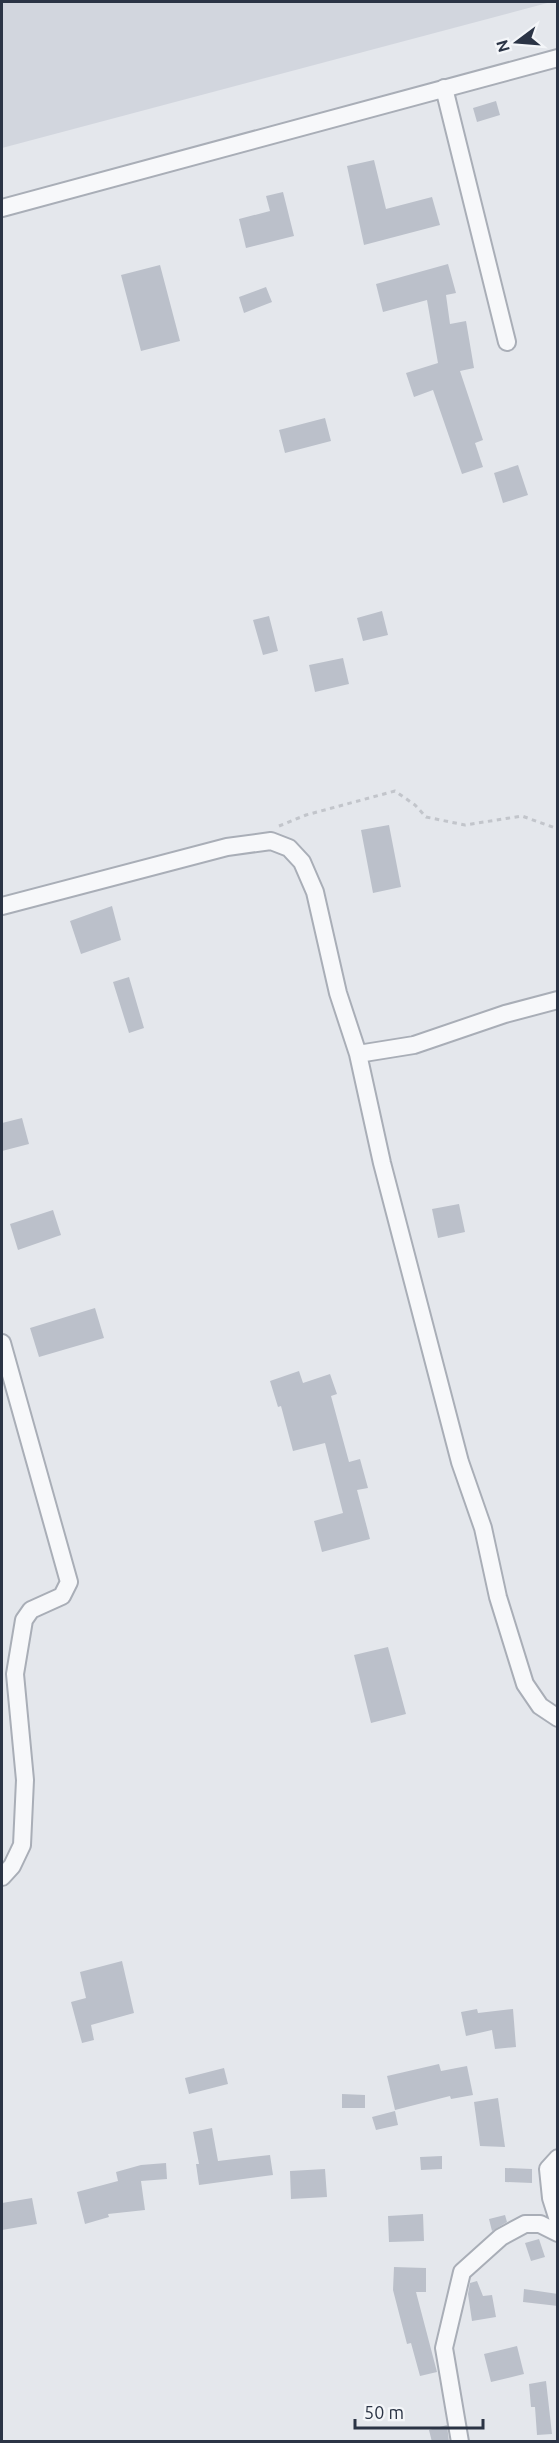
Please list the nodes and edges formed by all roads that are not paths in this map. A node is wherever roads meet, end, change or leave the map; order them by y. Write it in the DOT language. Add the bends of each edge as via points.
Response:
graph roads {
  1 [pos="558,58"];
  2 [pos="444,88"];
  3 [pos="2,208"];
  4 [pos="507,342"];
  5 [pos="2,906"];
  6 [pos="558,1000"];
  7 [pos="358,1054"];
  8 [pos="2,1343"];
  9 [pos="558,1718"];
  10 [pos="2,1877"];
  11 [pos="558,2158"];
  12 [pos="558,2220"];
  13 [pos="558,2233"];
  14 [pos="460,2442"];
  1 -- 2 [label="street"];
  2 -- 3 [label="street"];
  2 -- 4 [label="street"];
  5 -- 7 [label="street" via="227,847 271,841 289,848 302,862 315,892 338,993"];
  6 -- 7 [label="street" via="414,1045"];
  7 -- 9 [label="street" via="382,1163 460,1462 483,1528 498,1597 525,1684 540,1706"];
  8 -- 10 [label="street" via="69,1582 62,1596 31,1610 24,1620 15,1674 25,1780 22,1845"];
  11 -- 12 [label="street" via="548,2169"];
  13 -- 14 [label="street" via="540,2224 525,2224 501,2236 462,2272 444,2348"];
}
